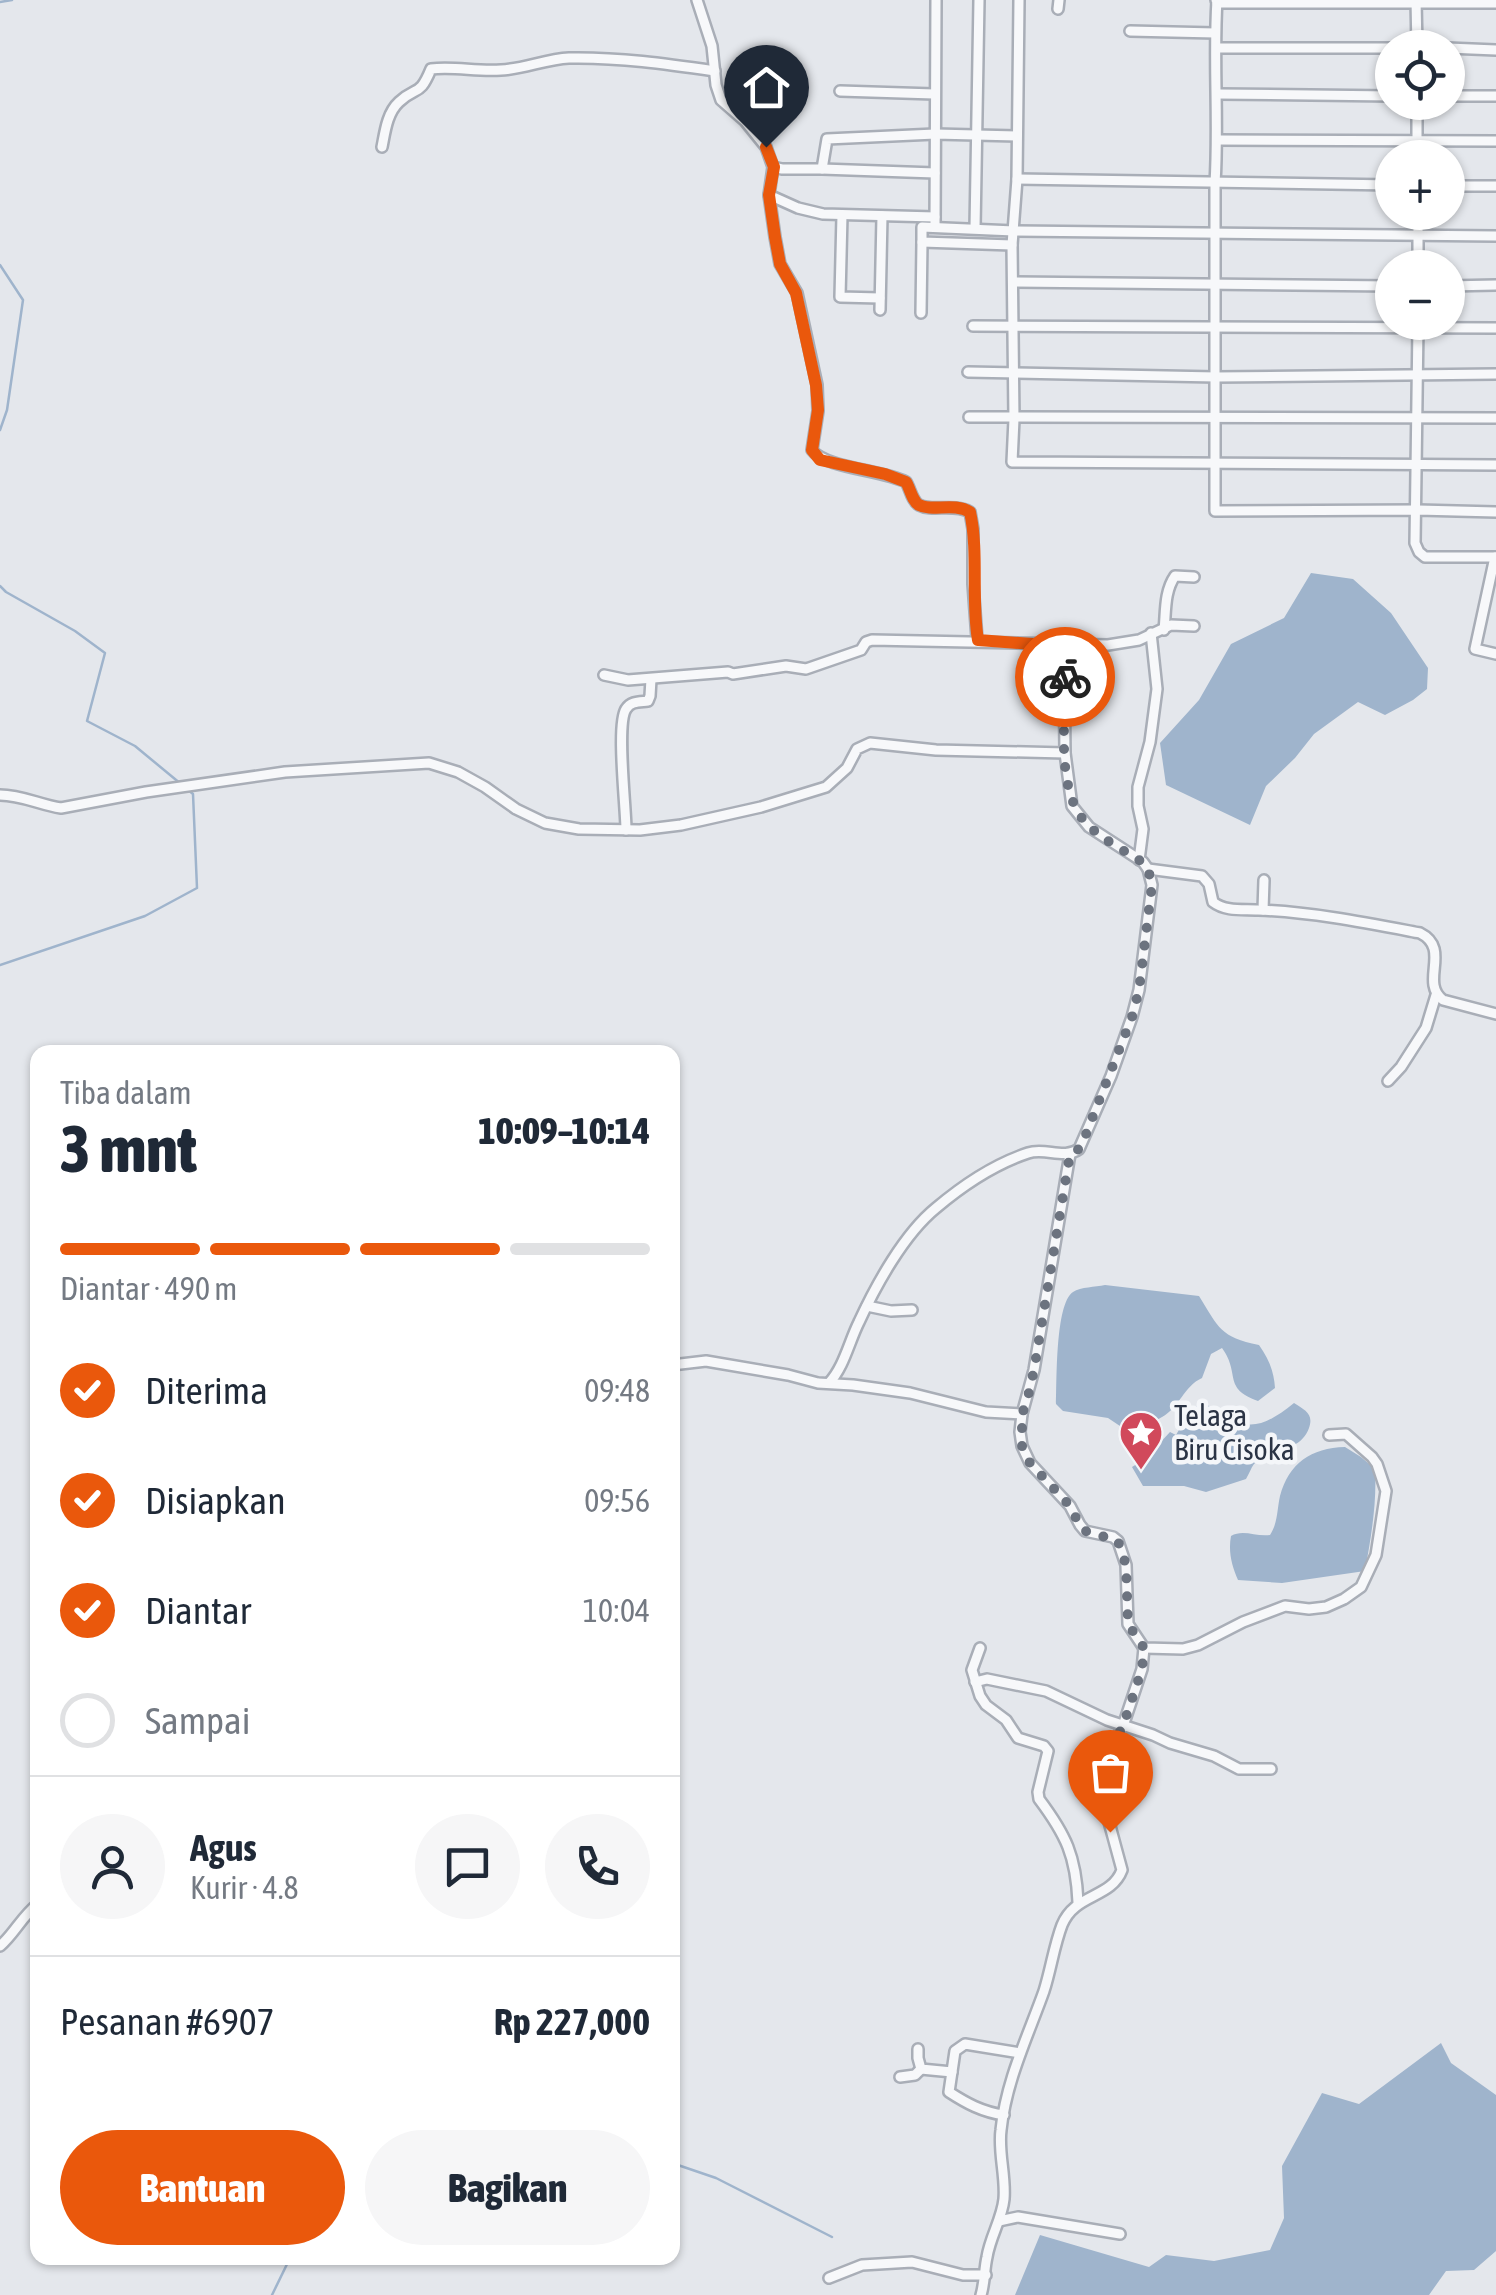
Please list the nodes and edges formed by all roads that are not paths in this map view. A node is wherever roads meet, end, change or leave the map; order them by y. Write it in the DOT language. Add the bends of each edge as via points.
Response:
graph roads {
  1 [pos="697,0"];
  2 [pos="936,0"];
  3 [pos="979,0"];
  4 [pos="1018,0"];
  5 [pos="1416,1"];
  6 [pos="1216,2"];
  7 [pos="1496,3"];
  8 [pos="1417,30"];
  9 [pos="1130,31"];
  10 [pos="1215,33"];
  11 [pos="1218,48"];
  12 [pos="1375,48"];
  13 [pos="1465,49"];
  14 [pos="1496,50"];
  15 [pos="715,70"];
  16 [pos="840,91"];
  17 [pos="934,94"];
  18 [pos="1218,94"];
  19 [pos="1375,96"];
  20 [pos="1465,96"];
  21 [pos="1496,96"];
  22 [pos="1417,120"];
  23 [pos="935,134"];
  24 [pos="977,134"];
  25 [pos="1017,136"];
  26 [pos="1218,140"];
  27 [pos="1375,140"];
  28 [pos="1417,140"];
  29 [pos="1465,141"];
  30 [pos="1496,142"];
  31 [pos="382,147"];
  32 [pos="774,167"];
  33 [pos="822,169"];
  34 [pos="935,172"];
  35 [pos="1017,179"];
  36 [pos="1215,183"];
  37 [pos="1375,186"];
  38 [pos="1465,186"];
  39 [pos="1496,186"];
  40 [pos="769,195"];
  41 [pos="842,215"];
  42 [pos="882,216"];
  43 [pos="935,222"];
  44 [pos="975,228"];
  45 [pos="1014,230"];
  46 [pos="1418,230"];
  47 [pos="1215,231"];
  48 [pos="1418,234"];
  49 [pos="1496,236"];
  50 [pos="922,242"];
  51 [pos="1012,245"];
  52 [pos="1418,250"];
  53 [pos="1012,282"];
  54 [pos="1215,283"];
  55 [pos="1496,285"];
  56 [pos="1375,286"];
  57 [pos="1465,286"];
  58 [pos="880,298"];
  59 [pos="880,310"];
  60 [pos="921,313"];
  61 [pos="1375,325"];
  62 [pos="973,326"];
  63 [pos="1013,326"];
  64 [pos="1216,327"];
  65 [pos="1465,327"];
  66 [pos="1496,328"];
  67 [pos="1418,340"];
  68 [pos="968,372"];
  69 [pos="1013,374"];
  70 [pos="1496,374"];
  71 [pos="1418,375"];
  72 [pos="1216,377"];
  73 [pos="970,417"];
  74 [pos="1216,418"];
  75 [pos="1496,418"];
  76 [pos="1014,419"];
  77 [pos="1417,419"];
  78 [pos="1215,465"];
  79 [pos="1416,465"];
  80 [pos="1496,465"];
  81 [pos="1418,510"];
  82 [pos="1496,512"];
  83 [pos="1496,557"];
  84 [pos="1194,577"];
  85 [pos="1194,626"];
  86 [pos="1164,630"];
  87 [pos="1151,633"];
  88 [pos="980,642"];
  89 [pos="1061,646"];
  90 [pos="1496,654"];
  91 [pos="604,675"];
  92 [pos="651,678"];
  93 [pos="1065,753"];
  94 [pos="0,794"];
  95 [pos="626,830"];
  96 [pos="1139,860"];
  97 [pos="1148,869"];
  98 [pos="1264,880"];
  99 [pos="1263,910"];
  100 [pos="1436,995"];
  101 [pos="1496,1014"];
  102 [pos="1388,1081"];
  103 [pos="1070,1154"];
  104 [pos="867,1306"];
  105 [pos="912,1310"];
  106 [pos="680,1364"];
  107 [pos="828,1383"];
  108 [pos="1022,1414"];
  109 [pos="1329,1435"];
  110 [pos="980,1648"];
  111 [pos="1144,1648"];
  112 [pos="976,1682"];
  113 [pos="1123,1726"];
  114 [pos="1271,1769"];
  115 [pos="1078,1902"];
  116 [pos="30,1910"];
  117 [pos="0,1946"];
  118 [pos="918,2049"];
  119 [pos="1020,2052"];
  120 [pos="921,2069"];
  121 [pos="952,2072"];
  122 [pos="900,2077"];
  123 [pos="1004,2115"];
  124 [pos="998,2221"];
  125 [pos="1120,2234"];
  126 [pos="986,2275"];
  127 [pos="829,2278"];
  128 [pos="981,2295"];
  1 -- 15 [label="street"];
  2 -- 17 [label="street"];
  3 -- 24 [label="street"];
  4 -- 25 [label="street"];
  5 -- 6 [label="street"];
  5 -- 7 [label="street"];
  5 -- 8 [label="street"];
  6 -- 10 [label="street"];
  9 -- 10 [label="street"];
  10 -- 11 [label="street"];
  11 -- 12 [label="street"];
  11 -- 18 [label="street"];
  13 -- 14 [label="street"];
  15 -- 31 [label="street" via="564,58 517,69 431,69 423,88 397,103"];
  15 -- 32 [label="street" via="721,100 766,147"];
  16 -- 17 [label="street"];
  17 -- 23 [label="street"];
  18 -- 19 [label="street"];
  18 -- 26 [label="street"];
  20 -- 21 [label="street"];
  22 -- 28 [label="street"];
  23 -- 24 [label="street"];
  23 -- 33 [label="street" via="827,139"];
  23 -- 34 [label="street"];
  24 -- 25 [label="street"];
  24 -- 44 [label="street"];
  25 -- 35 [label="street"];
  26 -- 27 [label="street"];
  26 -- 36 [label="street"];
  29 -- 30 [label="street"];
  32 -- 33 [label="street"];
  32 -- 40 [label="street"];
  33 -- 34 [label="street"];
  34 -- 43 [label="street"];
  35 -- 36 [label="street"];
  35 -- 45 [label="street"];
  36 -- 37 [label="street"];
  36 -- 47 [label="street"];
  38 -- 39 [label="street"];
  40 -- 41 [label="street"];
  40 -- 88 [label="street" via="780,264 796,293 816,385 812,450 820,460 906,482 920,505 970,512"];
  41 -- 42 [label="street"];
  41 -- 58 [label="street" via="840,297"];
  42 -- 43 [label="street"];
  42 -- 58 [label="street"];
  43 -- 44 [label="street"];
  43 -- 50 [label="street" via="922,226"];
  44 -- 45 [label="street"];
  45 -- 47 [label="street"];
  45 -- 51 [label="street"];
  46 -- 48 [label="street"];
  47 -- 48 [label="street"];
  47 -- 54 [label="street"];
  48 -- 49 [label="street"];
  48 -- 52 [label="street"];
  50 -- 51 [label="street"];
  50 -- 60 [label="street"];
  51 -- 53 [label="street"];
  53 -- 54 [label="street"];
  53 -- 63 [label="street"];
  54 -- 56 [label="street"];
  54 -- 64 [label="street"];
  55 -- 57 [label="street"];
  58 -- 59 [label="street"];
  61 -- 64 [label="street"];
  62 -- 63 [label="street"];
  63 -- 64 [label="street"];
  63 -- 69 [label="street"];
  64 -- 72 [label="street"];
  65 -- 66 [label="street"];
  67 -- 71 [label="street"];
  68 -- 69 [label="street"];
  69 -- 72 [label="street"];
  69 -- 76 [label="street"];
  70 -- 71 [label="street"];
  71 -- 72 [label="street"];
  71 -- 77 [label="street"];
  72 -- 74 [label="street"];
  73 -- 76 [label="street"];
  74 -- 76 [label="street"];
  74 -- 77 [label="street"];
  74 -- 78 [label="street"];
  75 -- 77 [label="street"];
  76 -- 78 [label="street" via="1012,462"];
  77 -- 79 [label="street"];
  78 -- 79 [label="street"];
  78 -- 81 [label="street" via="1215,512"];
  79 -- 80 [label="street"];
  79 -- 81 [label="street"];
  81 -- 82 [label="street"];
  81 -- 83 [label="street" via="1416,542 1425,557"];
  83 -- 90 [label="street" via="1474,649"];
  84 -- 86 [label="street" via="1172,580"];
  85 -- 86 [label="street"];
  86 -- 87 [label="street"];
  87 -- 89 [label="street" via="1139,640"];
  87 -- 96 [label="street" via="1157,688 1138,788"];
  88 -- 89 [label="street"];
  88 -- 92 [label="street" via="872,640 806,669"];
  89 -- 93 [label="street"];
  91 -- 92 [label="street"];
  92 -- 95 [label="street" via="648,701 623,712"];
  93 -- 95 [label="street" via="870,743 826,787 681,826"];
  93 -- 96 [label="street" via="1075,810"];
  94 -- 95 [label="street" via="61,808 285,772 428,763 458,772 545,823"];
  96 -- 97 [label="street"];
  97 -- 99 [label="street" via="1202,876 1220,907"];
  97 -- 103 [label="street" via="1147,934 1132,1017 1086,1134"];
  98 -- 99 [label="street"];
  99 -- 100 [label="street" via="1429,937"];
  100 -- 101 [label="street"];
  100 -- 102 [label="street" via="1426,1028"];
  103 -- 104 [label="street" via="1032,1151 936,1208"];
  103 -- 108 [label="street"];
  104 -- 105 [label="street"];
  104 -- 107 [label="street"];
  106 -- 107 [label="street" via="706,1361"];
  107 -- 108 [label="street"];
  108 -- 111 [label="street" via="1022,1446 1030,1463 1085,1531 1113,1538 1122,1549 1128,1624"];
  109 -- 111 [label="street" via="1346,1434 1372,1456 1386,1491 1376,1556 1361,1587 1326,1607 1285,1606 1198,1646"];
  110 -- 112 [label="street" via="972,1670"];
  111 -- 113 [label="street"];
  112 -- 113 [label="street" via="1046,1691"];
  112 -- 115 [label="street" via="986,1705 1014,1734 1047,1748 1039,1799 1069,1843"];
  113 -- 114 [label="street" via="1239,1769"];
  113 -- 115 [label="street" via="1113,1745 1106,1811 1122,1870 1109,1887"];
  115 -- 119 [label="street" via="1062,1924"];
  116 -- 117 [label="street"];
  118 -- 120 [label="street"];
  119 -- 121 [label="street" via="965,2044 955,2051"];
  119 -- 123 [label="street"];
  120 -- 121 [label="street"];
  120 -- 122 [label="street"];
  121 -- 123 [label="street" via="952,2095"];
  123 -- 124 [label="street"];
  124 -- 125 [label="street" via="1018,2217"];
  124 -- 126 [label="street"];
  126 -- 127 [label="street" via="912,2262 862,2265"];
  126 -- 128 [label="street"];
}
